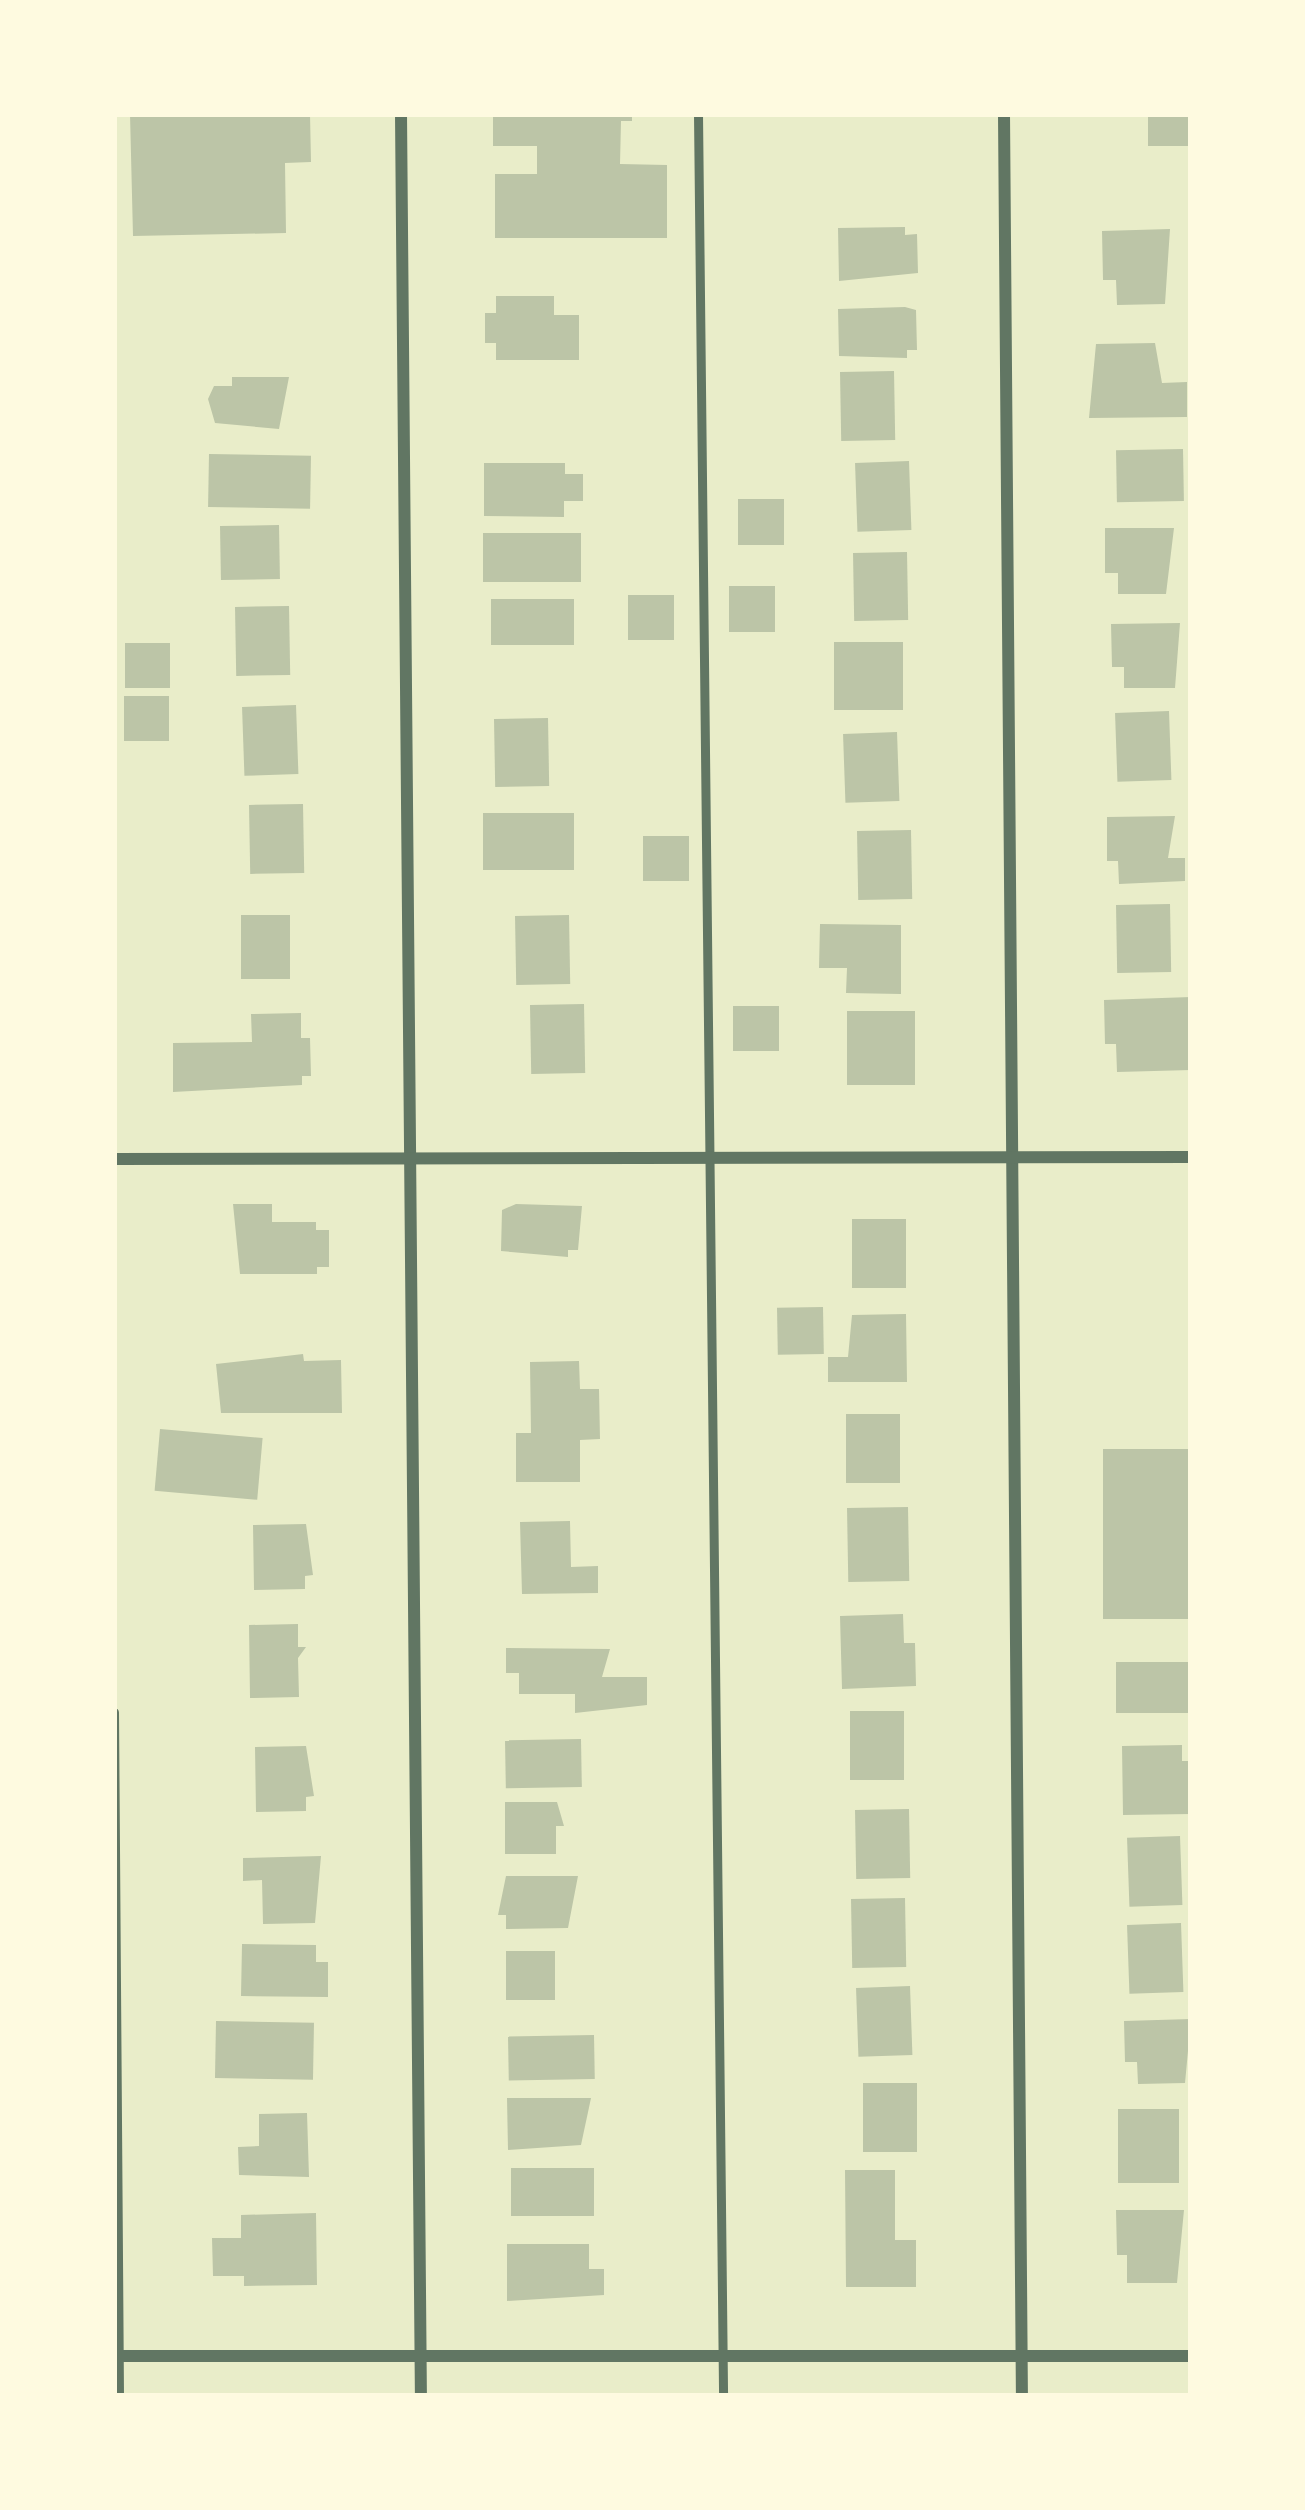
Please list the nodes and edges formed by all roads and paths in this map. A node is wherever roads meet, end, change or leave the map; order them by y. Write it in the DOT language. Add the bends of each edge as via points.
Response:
graph roads {
  1 [pos="401,114"];
  2 [pos="698,114"];
  3 [pos="1004,114"];
  4 [pos="1191,1156"];
  5 [pos="410,1157"];
  6 [pos="713,1157"];
  7 [pos="1010,1157"];
  8 [pos="114,1159"];
  9 [pos="114,1712"];
  10 [pos="117,2356"];
  11 [pos="1191,2356"];
  12 [pos="421,2357"];
  13 [pos="723,2357"];
  14 [pos="1022,2357"];
  15 [pos="118,2396"];
  16 [pos="421,2396"];
  17 [pos="723,2396"];
  18 [pos="1022,2396"];
  1 -- 5 [label="street"];
  2 -- 6 [label="lane"];
  3 -- 7 [label="street"];
  4 -- 7 [label="street"];
  5 -- 6 [label="street"];
  5 -- 8 [label="street"];
  5 -- 12 [label="street"];
  6 -- 7 [label="street"];
  6 -- 13 [label="lane"];
  7 -- 14 [label="street"];
  9 -- 10 [label="lane"];
  10 -- 12 [label="street"];
  10 -- 15 [label="lane"];
  11 -- 14 [label="street"];
  12 -- 13 [label="street"];
  12 -- 16 [label="street"];
  13 -- 14 [label="street"];
  13 -- 17 [label="lane"];
  14 -- 18 [label="street"];
}
